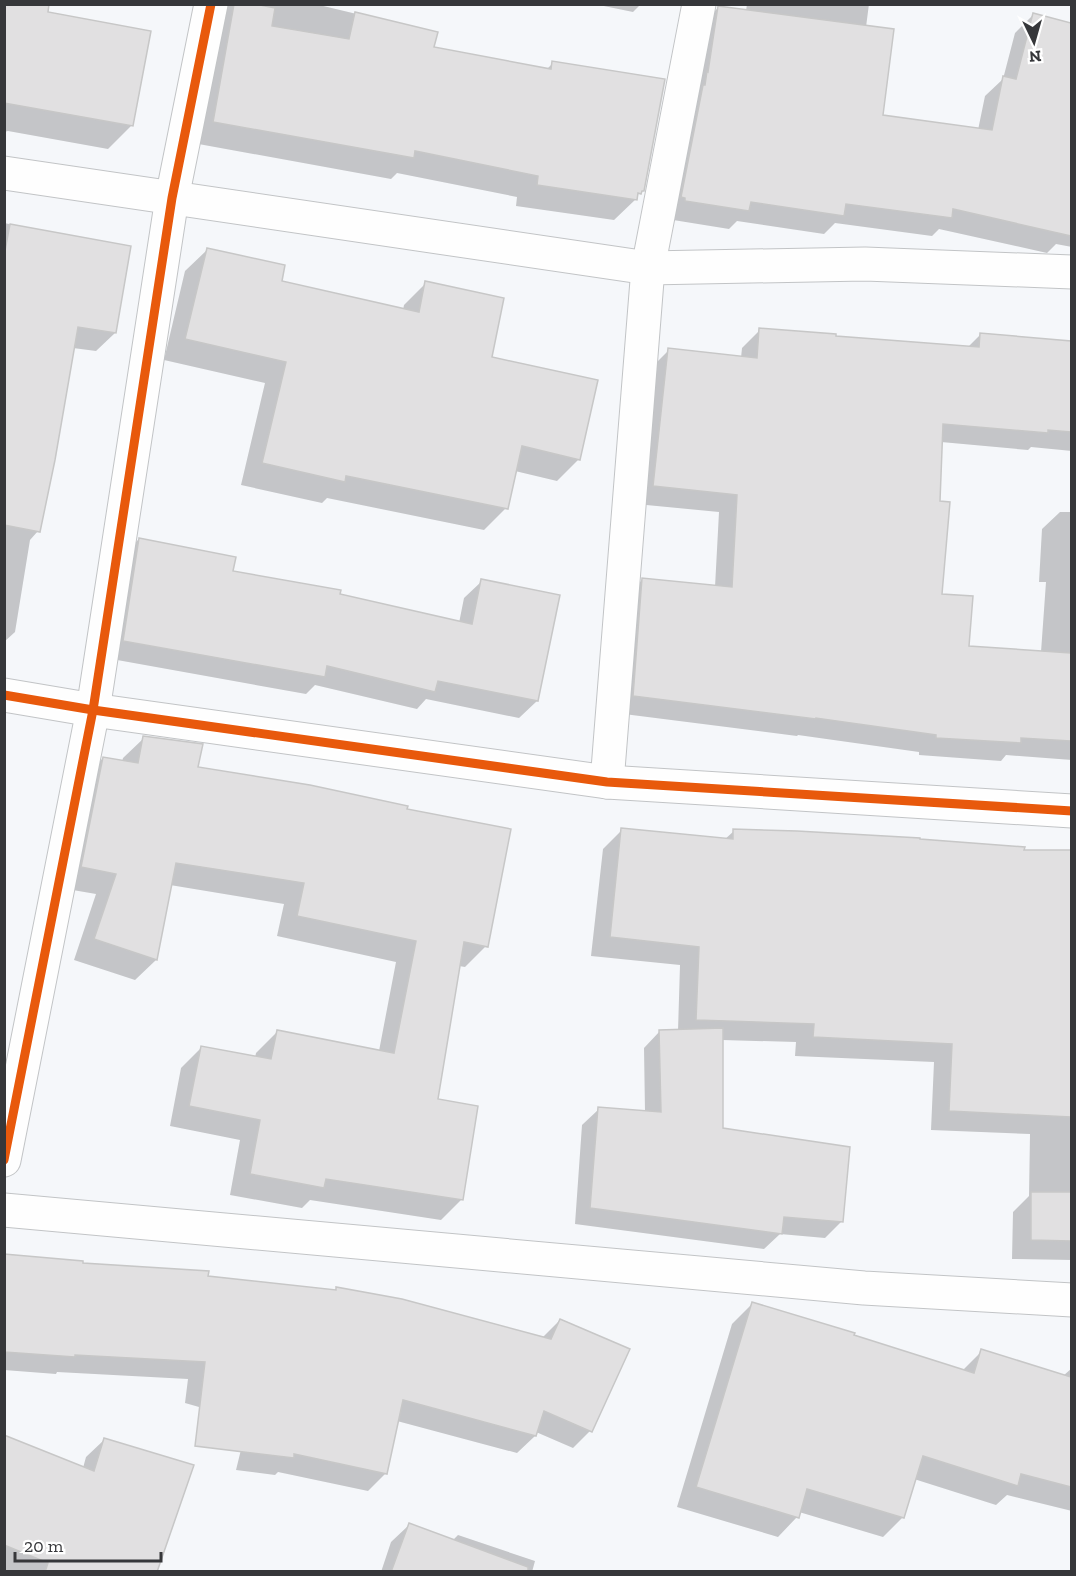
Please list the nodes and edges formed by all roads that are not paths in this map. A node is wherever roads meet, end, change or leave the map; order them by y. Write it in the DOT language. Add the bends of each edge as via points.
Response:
graph roads {
  1 [pos="211,4"];
  2 [pos="699,4"];
  3 [pos="4,173"];
  4 [pos="172,198"];
  5 [pos="648,268"];
  6 [pos="1071,273"];
  7 [pos="4,695"];
  8 [pos="93,710"];
  9 [pos="607,782"];
  10 [pos="1071,811"];
  11 [pos="4,1160"];
  12 [pos="4,1210"];
  13 [pos="1071,1300"];
  1 -- 4 [label="street"];
  2 -- 5 [label="street"];
  3 -- 4 [label="street"];
  4 -- 5 [label="street"];
  4 -- 8 [label="street"];
  5 -- 6 [label="street" via="865,264"];
  5 -- 9 [label="street"];
  7 -- 8 [label="street"];
  8 -- 9 [label="street"];
  8 -- 11 [label="street"];
  9 -- 10 [label="street"];
  12 -- 13 [label="street" via="864,1288"];
}
